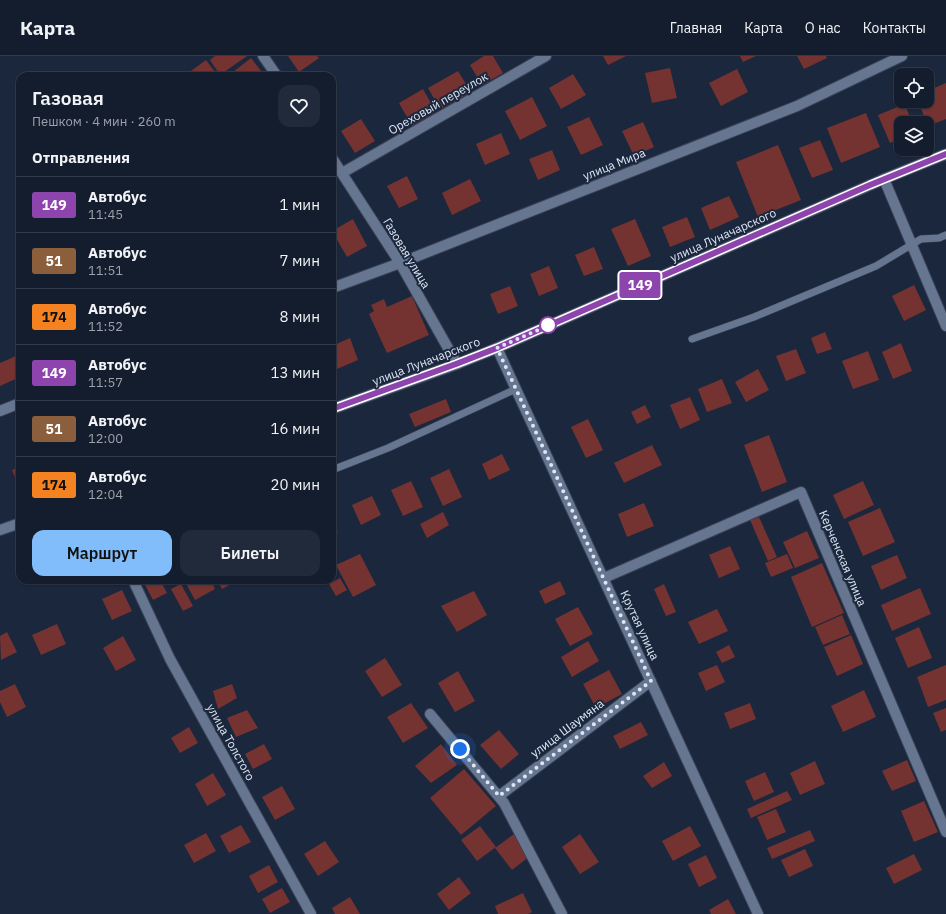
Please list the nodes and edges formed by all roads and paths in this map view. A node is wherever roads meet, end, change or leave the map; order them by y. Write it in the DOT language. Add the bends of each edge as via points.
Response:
graph roads {
  1 [pos="263,56"];
  2 [pos="546,56"];
  3 [pos="902,56"];
  4 [pos="274,72"];
  5 [pos="946,154"];
  6 [pos="336,164"];
  7 [pos="342,173"];
  8 [pos="884,179"];
  9 [pos="946,235"];
  10 [pos="911,245"];
  11 [pos="400,263"];
  12 [pos="336,287"];
  13 [pos="946,326"];
  14 [pos="692,339"];
  15 [pos="497,348"];
  16 [pos="456,364"];
  17 [pos="516,390"];
  18 [pos="16,405"];
  19 [pos="336,408"];
  20 [pos="0,411"];
  21 [pos="336,468"];
  22 [pos="16,524"];
  23 [pos="0,530"];
  24 [pos="604,578"];
  25 [pos="135,584"];
  26 [pos="651,681"];
  27 [pos="430,714"];
  28 [pos="499,796"];
  29 [pos="946,832"];
  30 [pos="311,914"];
  31 [pos="562,914"];
  32 [pos="758,914"];
  1 -- 4 [label="street"];
  2 -- 7 [label="street, Ореховый переулок"];
  3 -- 11 [label="street, улица Мира" via="798,106"];
  5 -- 8 [label="street, улица Луначарского"];
  6 -- 7 [label="street, Газовая улица"];
  7 -- 11 [label="street, Газовая улица"];
  8 -- 10 [label="street"];
  8 -- 15 [label="street, улица Луначарского"];
  9 -- 10 [label="lane" via="921,239"];
  10 -- 13 [label="street"];
  10 -- 14 [label="lane" via="876,266 754,318"];
  11 -- 12 [label="street, улица Мира"];
  11 -- 16 [label="street, Газовая улица"];
  15 -- 16 [label="street, улица Луначарского"];
  15 -- 17 [label="street, Крутая улица"];
  16 -- 19 [label="street, улица Луначарского"];
  17 -- 21 [label="lane" via="388,448"];
  17 -- 24 [label="street, Крутая улица"];
  18 -- 20 [label="street"];
  22 -- 23 [label="street"];
  24 -- 26 [label="street, Крутая улица"];
  24 -- 29 [label="street, Керченская улица" via="801,492"];
  25 -- 30 [label="street, улица Толстого" via="170,659"];
  26 -- 28 [label="street, улица Шаумяна"];
  26 -- 32 [label="street, Крутая улица"];
  27 -- 28 [label="street"];
  28 -- 31 [label="street"];
}
